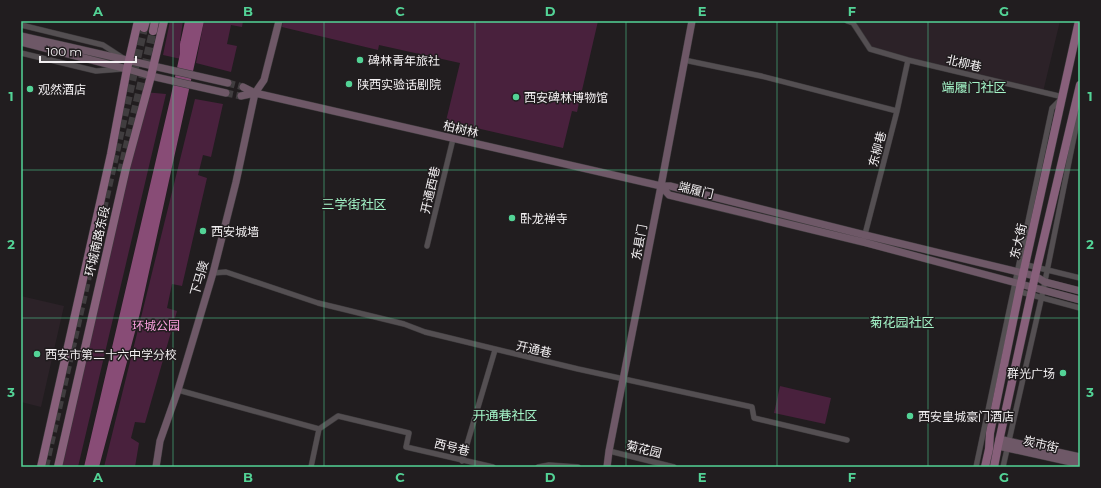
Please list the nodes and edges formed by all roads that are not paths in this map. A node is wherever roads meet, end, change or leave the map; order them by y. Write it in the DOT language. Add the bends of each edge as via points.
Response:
graph roads {
  1 [pos="138,21"];
  2 [pos="155,21"];
  3 [pos="164,21"];
  4 [pos="279,21"];
  5 [pos="692,21"];
  6 [pos="846,21"];
  7 [pos="1079,21"];
  8 [pos="21,25"];
  9 [pos="153,31"];
  10 [pos="21,36"];
  11 [pos="21,42"];
  12 [pos="21,53"];
  13 [pos="684,60"];
  14 [pos="908,60"];
  15 [pos="128,65"];
  16 [pos="154,66"];
  17 [pos="151,76"];
  18 [pos="228,83"];
  19 [pos="1080,85"];
  20 [pos="243,87"];
  21 [pos="255,92"];
  22 [pos="226,93"];
  23 [pos="241,96"];
  24 [pos="1063,97"];
  25 [pos="1077,99"];
  26 [pos="897,111"];
  27 [pos="453,139"];
  28 [pos="661,186"];
  29 [pos="864,239"];
  30 [pos="427,246"];
  31 [pos="1023,264"];
  32 [pos="1037,267"];
  33 [pos="1047,270"];
  34 [pos="1021,272"];
  35 [pos="213,273"];
  36 [pos="1035,276"];
  37 [pos="1080,278"];
  38 [pos="1045,282"];
  39 [pos="1018,287"];
  40 [pos="1032,291"];
  41 [pos="1080,291"];
  42 [pos="1042,294"];
  43 [pos="1080,300"];
  44 [pos="1080,308"];
  45 [pos="495,350"];
  46 [pos="623,378"];
  47 [pos="178,390"];
  48 [pos="319,430"];
  49 [pos="846,440"];
  50 [pos="999,442"];
  51 [pos="1009,444"];
  52 [pos="609,451"];
  53 [pos="1080,457"];
  54 [pos="462,461"];
  55 [pos="1080,464"];
  56 [pos="41,467"];
  57 [pos="58,467"];
  58 [pos="156,467"];
  59 [pos="311,467"];
  60 [pos="493,467"];
  61 [pos="538,467"];
  62 [pos="578,467"];
  63 [pos="607,467"];
  64 [pos="674,467"];
  65 [pos="976,467"];
  66 [pos="985,467"];
  67 [pos="994,467"];
  68 [pos="1003,467"];
  1 -- 15 [label="main road, 环城南路东段"];
  2 -- 9 [label="main road"];
  3 -- 16 [label="main road, 环城南路东段"];
  4 -- 21 [label="main road, 下马陵" via="264,80"];
  5 -- 13 [label="main road, 东县门"];
  6 -- 14 [label="street, 北柳巷" via="853,23 870,49"];
  7 -- 24 [label="main road, 东大街"];
  8 -- 15 [label="street" via="103,45"];
  10 -- 15 [label="main road"];
  11 -- 15 [label="main road"];
  12 -- 15 [label="street" via="96,72"];
  13 -- 26 [label="street" via="761,76"];
  13 -- 28 [label="main road, 东县门"];
  14 -- 24 [label="street, 北柳巷"];
  14 -- 26 [label="street, 东柳巷"];
  15 -- 16 [label="main road"];
  15 -- 17 [label="main road"];
  15 -- 56 [label="main road, 环城南路东段" via="111,154"];
  16 -- 17 [label="main road, 环城南路东段"];
  16 -- 18 [label="main road"];
  17 -- 22 [label="main road"];
  17 -- 57 [label="main road, 环城南路东段" via="126,168"];
  19 -- 25 [label="main road, 东大街"];
  20 -- 21 [label="main road, 柏树林"];
  21 -- 23 [label="main road"];
  21 -- 27 [label="main road, 柏树林"];
  21 -- 35 [label="main road, 下马陵"];
  24 -- 31 [label="main road, 东大街"];
  25 -- 32 [label="main road, 东大街"];
  25 -- 33 [label="street" via="1076,127"];
  26 -- 29 [label="street, 东柳巷"];
  27 -- 28 [label="main road, 柏树林"];
  27 -- 30 [label="street, 开通西巷"];
  28 -- 29 [label="main road, 端履门" via="669,195"];
  28 -- 46 [label="main road, 东县门"];
  29 -- 34 [label="main road, 端履门"];
  29 -- 39 [label="main road, 端履门"];
  31 -- 32 [label="street"];
  31 -- 34 [label="main road, 东大街"];
  32 -- 33 [label="street"];
  32 -- 36 [label="main road, 东大街"];
  33 -- 37 [label="street"];
  33 -- 38 [label="street"];
  34 -- 36 [label="main road, 端履门"];
  34 -- 39 [label="main road, 东大街"];
  35 -- 45 [label="street, 开通巷" via="226,272 318,303"];
  35 -- 47 [label="main road, 下马陵"];
  36 -- 38 [label="main road, 端履门"];
  36 -- 40 [label="main road, 东大街"];
  38 -- 41 [label="main road, 端履门"];
  38 -- 42 [label="street"];
  39 -- 40 [label="main road, 端履门"];
  39 -- 65 [label="street"];
  39 -- 66 [label="main road, 东大街"];
  40 -- 42 [label="main road, 端履门"];
  40 -- 50 [label="main road, 东大街"];
  42 -- 43 [label="main road, 端履门"];
  42 -- 44 [label="street"];
  42 -- 51 [label="street"];
  45 -- 46 [label="street, 开通巷"];
  45 -- 54 [label="street"];
  46 -- 49 [label="street, 开通巷" via="752,406 754,418"];
  46 -- 52 [label="main road, 东县门"];
  47 -- 48 [label="street"];
  47 -- 58 [label="main road, 下马陵" via="160,441"];
  48 -- 54 [label="street, 西号巷" via="338,416 409,433 406,446"];
  48 -- 59 [label="street"];
  50 -- 51 [label="main road, 炭市街"];
  50 -- 67 [label="main road, 东大街"];
  51 -- 53 [label="main road, 炭市街"];
  51 -- 55 [label="main road, 炭市街"];
  51 -- 68 [label="street"];
  52 -- 63 [label="main road, 东县门"];
  52 -- 64 [label="street, 菊花园"];
  54 -- 60 [label="street, 西号巷"];
  61 -- 62 [label="street"];
}
